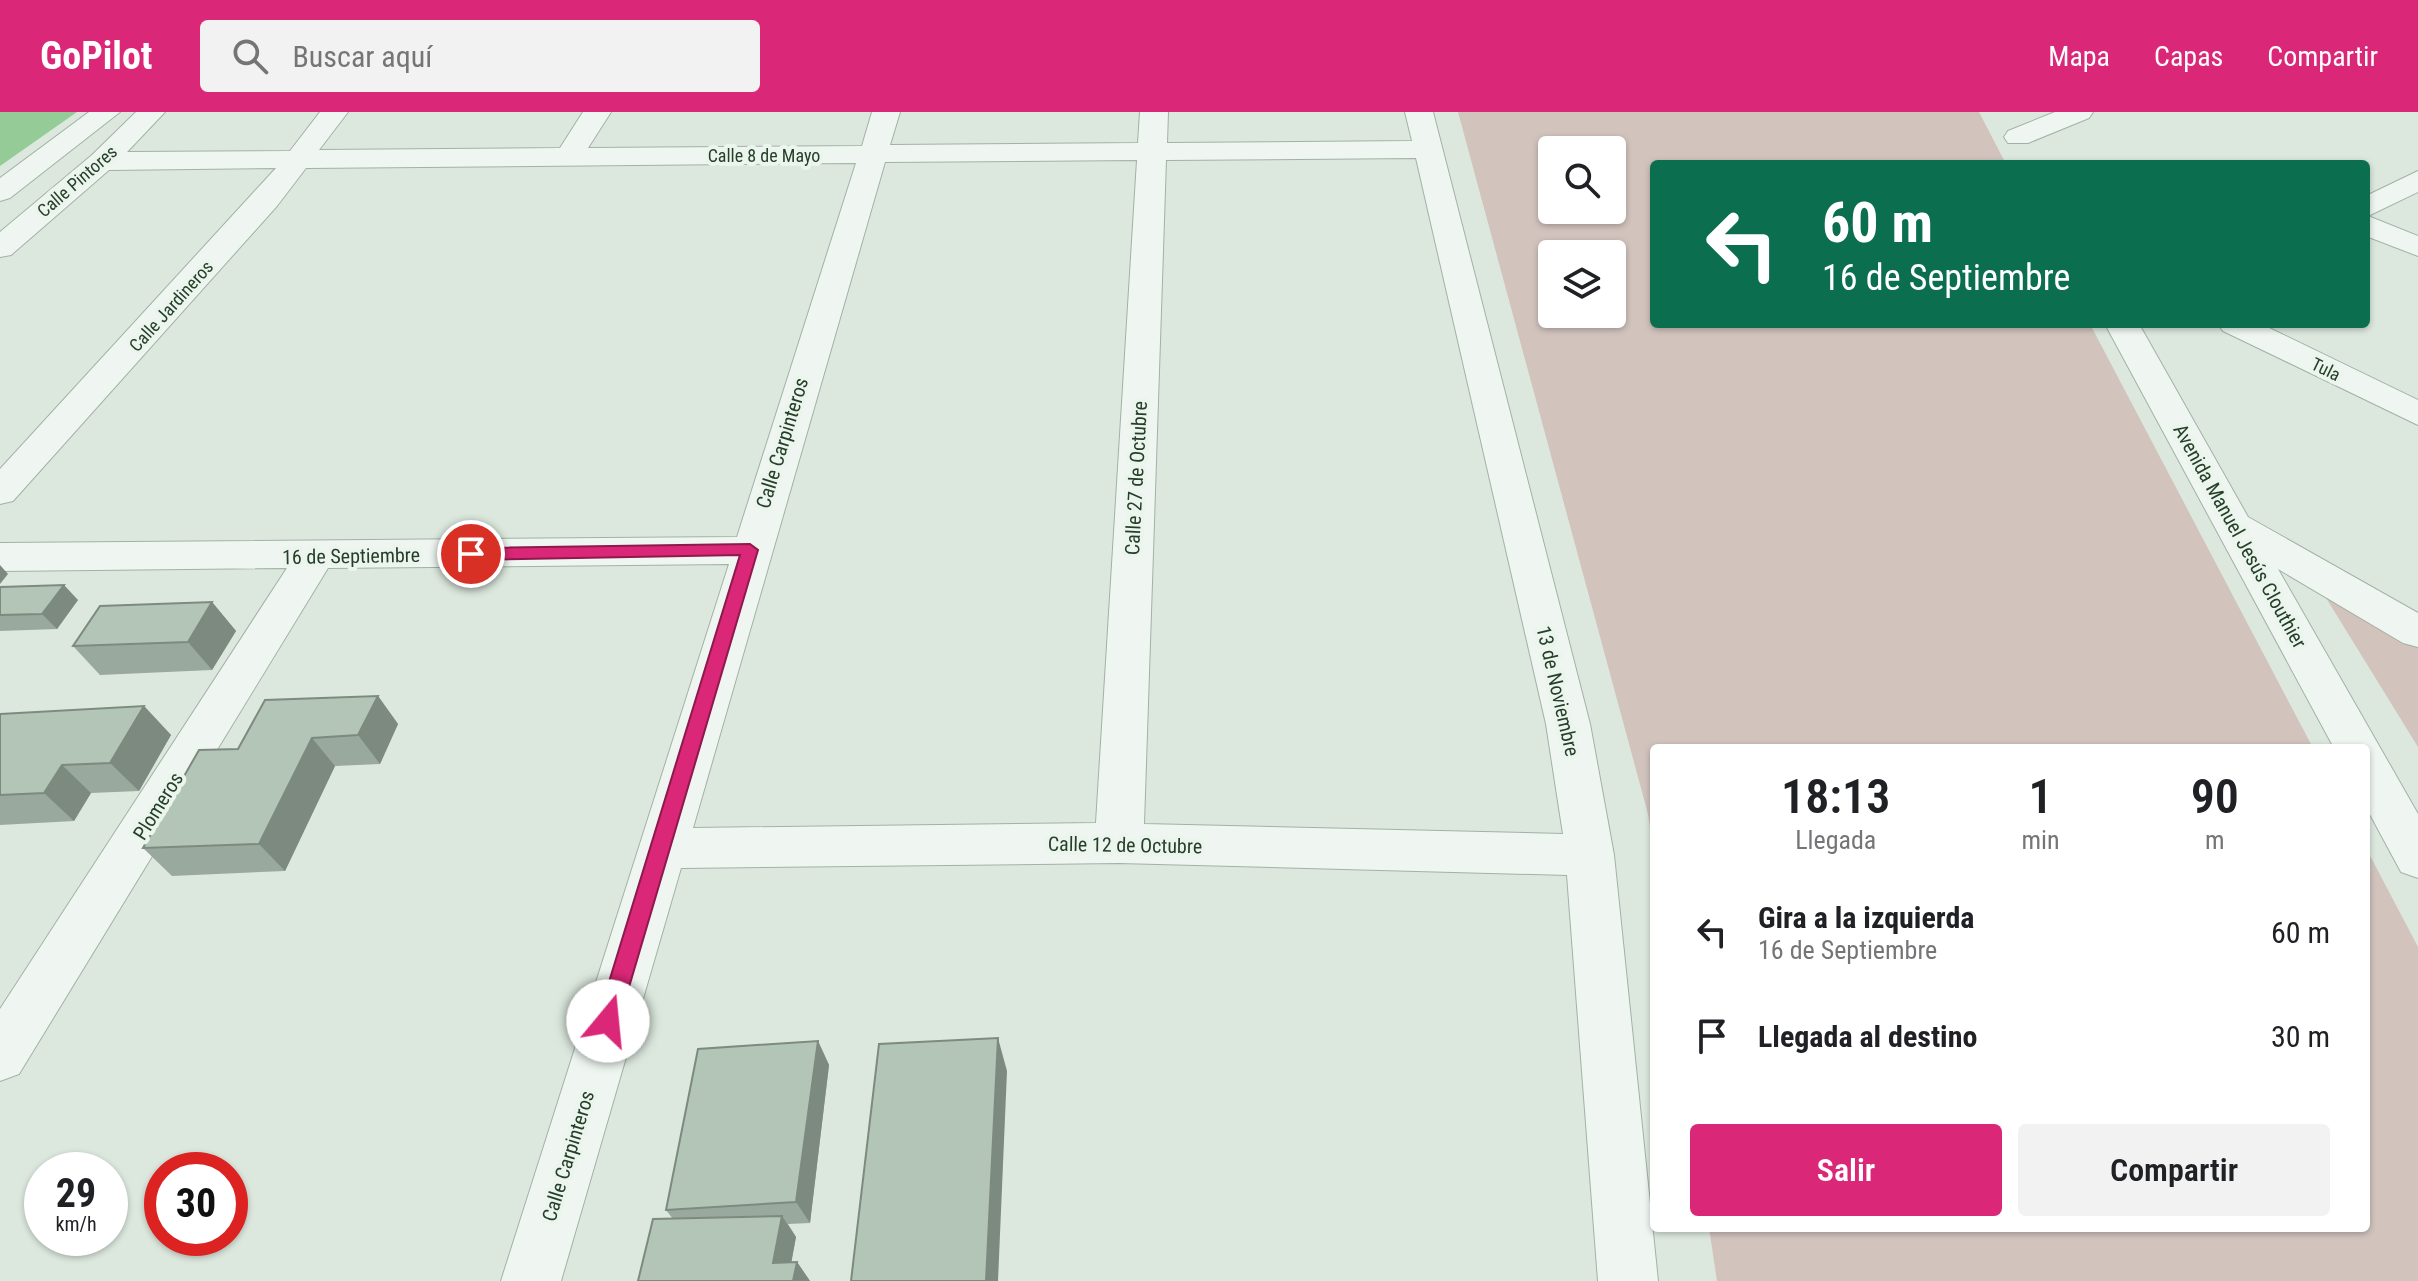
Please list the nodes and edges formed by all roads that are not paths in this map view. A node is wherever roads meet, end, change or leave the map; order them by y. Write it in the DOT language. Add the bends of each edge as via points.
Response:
graph roads {
  1 [pos="106,112"];
  2 [pos="151,112"];
  3 [pos="334,112"];
  4 [pos="597,112"];
  5 [pos="886,112"];
  6 [pos="1154,112"];
  7 [pos="2004,112"];
  8 [pos="2079,112"];
  9 [pos="1423,130"];
  10 [pos="2018,137"];
  11 [pos="1152,151"];
  12 [pos="871,154"];
  13 [pos="569,156"];
  14 [pos="296,158"];
  15 [pos="2031,160"];
  16 [pos="102,161"];
  17 [pos="2418,180"];
  18 [pos="0,192"];
  19 [pos="2370,206"];
  20 [pos="2370,227"];
  21 [pos="2418,247"];
  22 [pos="0,248"];
  23 [pos="2124,328"];
  24 [pos="2243,328"];
  25 [pos="2418,414"];
  26 [pos="0,492"];
  27 [pos="2233,525"];
  28 [pos="750,550"];
  29 [pos="315,556"];
  30 [pos="0,557"];
  31 [pos="2418,632"];
  32 [pos="2355,744"];
  33 [pos="2370,771"];
  34 [pos="1119,843"];
  35 [pos="660,848"];
  36 [pos="1590,855"];
  37 [pos="2418,858"];
  38 [pos="0,1056"];
  39 [pos="531,1281"];
  40 [pos="1628,1281"];
  1 -- 18 [label="street"];
  2 -- 16 [label="street, Calle Pintores"];
  3 -- 14 [label="street, Calle Jardineros"];
  4 -- 13 [label="street"];
  5 -- 12 [label="street, Calle Carpinteros"];
  6 -- 11 [label="street, Calle 27 de Octubre"];
  7 -- 10 [label="street"];
  8 -- 10 [label="street"];
  9 -- 11 [label="street, Calle 8 de Mayo"];
  9 -- 36 [label="street, 13 de Noviembre" via="1568,724"];
  10 -- 15 [label="street"];
  11 -- 12 [label="street, Calle 8 de Mayo"];
  11 -- 34 [label="street, Calle 27 de Octubre"];
  12 -- 13 [label="street, Calle 8 de Mayo"];
  12 -- 28 [label="street, Calle Carpinteros"];
  13 -- 14 [label="street, Calle 8 de Mayo"];
  14 -- 16 [label="street, Calle 8 de Mayo"];
  14 -- 26 [label="street, Calle Jardineros" via="267,200"];
  16 -- 22 [label="street, Calle Pintores"];
  17 -- 19 [label="street"];
  20 -- 21 [label="street"];
  23 -- 27 [label="street, Avenida Manuel Jesús Clouthier"];
  24 -- 25 [label="street, Tula"];
  27 -- 31 [label="street"];
  27 -- 32 [label="street, Avenida Manuel Jesús Clouthier"];
  28 -- 29 [label="street, 16 de Septiembre"];
  28 -- 35 [label="street, Calle Carpinteros"];
  29 -- 30 [label="street, 16 de Septiembre"];
  29 -- 38 [label="street, Plomeros"];
  33 -- 37 [label="street"];
  34 -- 35 [label="street, Calle 12 de Octubre"];
  34 -- 36 [label="street, Calle 12 de Octubre"];
  35 -- 39 [label="street, Calle Carpinteros"];
  36 -- 40 [label="street, 13 de Noviembre"];
}
